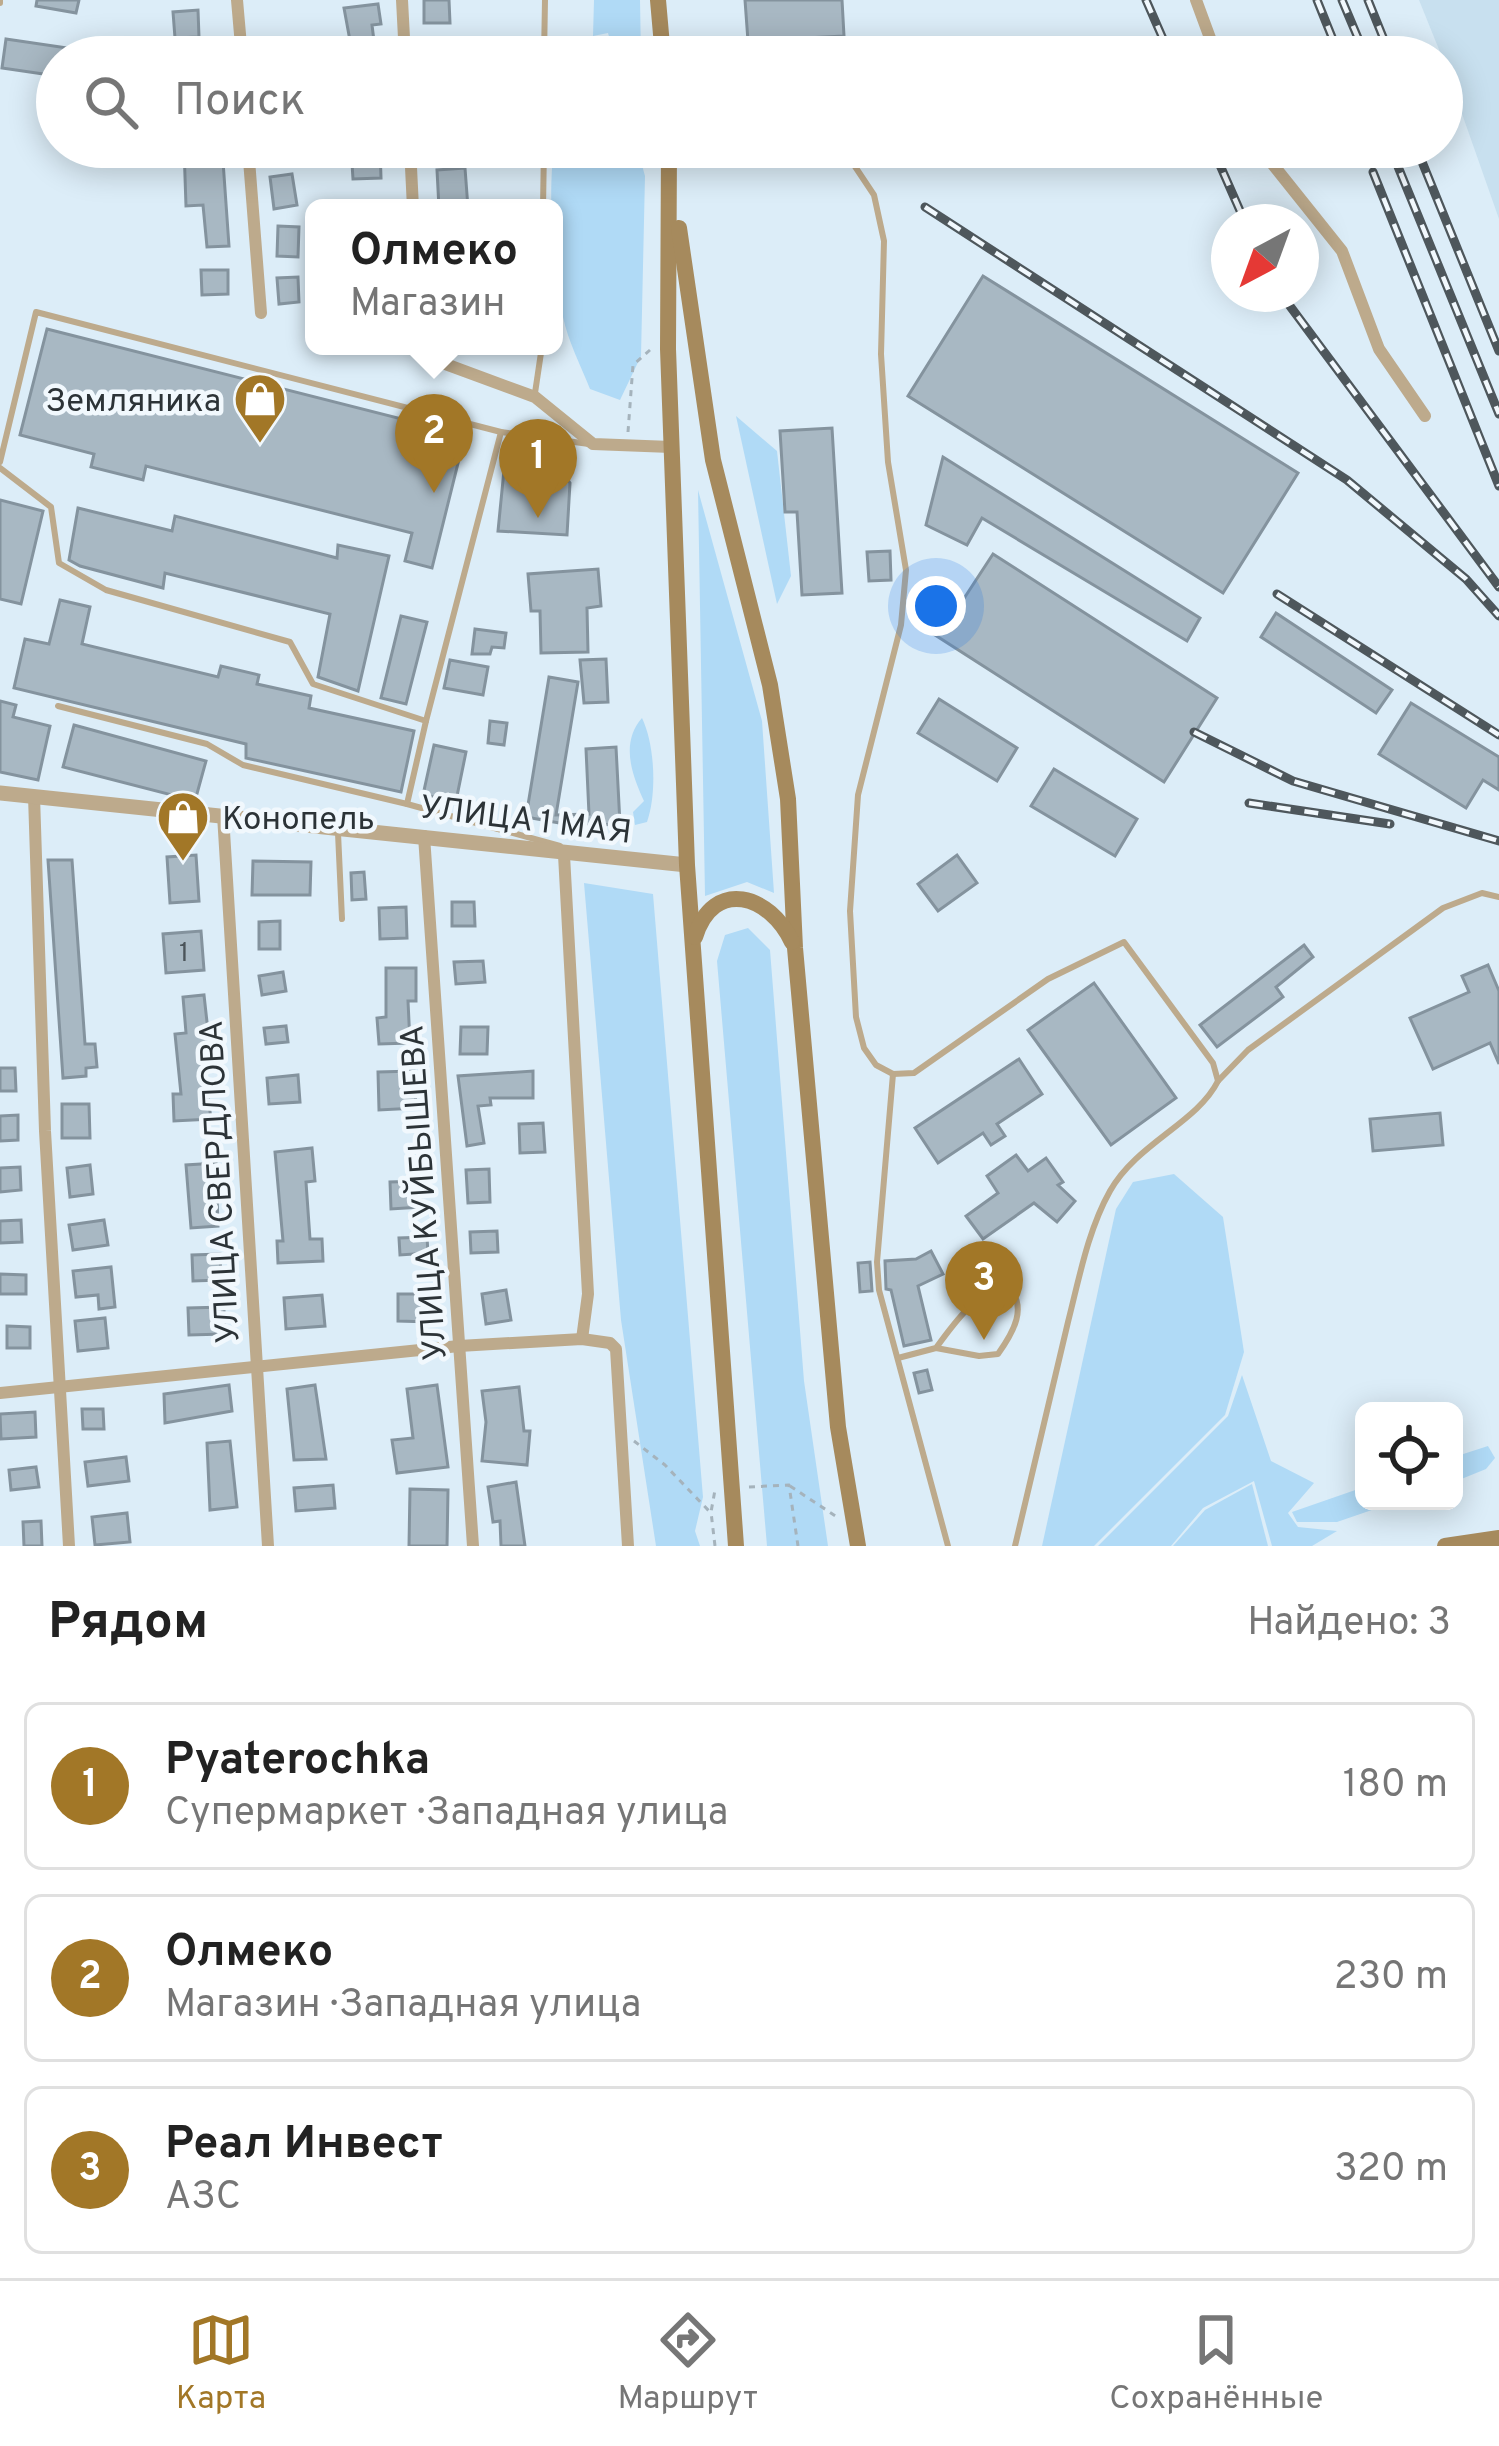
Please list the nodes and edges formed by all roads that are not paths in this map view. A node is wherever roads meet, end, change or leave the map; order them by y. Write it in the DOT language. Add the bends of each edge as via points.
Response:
graph roads {
  1 [pos="238,0"];
  2 [pos="402,0"];
  3 [pos="545,0"];
  4 [pos="658,0"];
  5 [pos="1196,0"];
  6 [pos="241,36"];
  7 [pos="404,36"];
  8 [pos="544,36"];
  9 [pos="661,36"];
  10 [pos="1209,36"];
  11 [pos="250,168"];
  12 [pos="411,168"];
  13 [pos="544,168"];
  14 [pos="670,168"];
  15 [pos="856,168"];
  16 [pos="1276,168"];
  17 [pos="671,186"];
  18 [pos="413,199"];
  19 [pos="543,199"];
  20 [pos="260,313"];
  21 [pos="421,355"];
  22 [pos="541,355"];
  23 [pos="535,397"];
  24 [pos="1424,416"];
  25 [pos="501,432"];
  26 [pos="592,444"];
  27 [pos="671,447"];
  28 [pos="0,465"];
  29 [pos="58,706"];
  30 [pos="426,721"];
  31 [pos="0,794"];
  32 [pos="34,796"];
  33 [pos="407,804"];
  34 [pos="223,815"];
  35 [pos="338,827"];
  36 [pos="424,836"];
  37 [pos="564,855"];
  38 [pos="687,865"];
  39 [pos="1499,897"];
  40 [pos="342,919"];
  41 [pos="693,944"];
  42 [pos="795,948"];
  43 [pos="893,1074"];
  44 [pos="1218,1081"];
  45 [pos="582,1339"];
  46 [pos="459,1346"];
  47 [pos="936,1348"];
  48 [pos="898,1358"];
  49 [pos="256,1369"];
  50 [pos="59,1389"];
  51 [pos="0,1393"];
  52 [pos="856,1537"];
  53 [pos="1499,1538"];
  54 [pos="69,1546"];
  55 [pos="268,1546"];
  56 [pos="473,1546"];
  57 [pos="628,1546"];
  58 [pos="736,1546"];
  59 [pos="948,1546"];
  60 [pos="1016,1546"];
  61 [pos="1445,1546"];
  1 -- 6 [label="street"];
  2 -- 7 [label="street"];
  3 -- 8 [label="lane"];
  4 -- 9 [label="main road"];
  5 -- 10 [label="street"];
  11 -- 20 [label="street"];
  12 -- 18 [label="street"];
  13 -- 19 [label="lane"];
  14 -- 17 [label="main road"];
  15 -- 43 [label="lane" via="874,195 884,241 888,463 906,570 901,625 858,795 850,911 864,1048"];
  16 -- 24 [label="street" via="1342,251 1379,350"];
  17 -- 27 [label="main road"];
  17 -- 42 [label="main road" via="713,460 770,685 788,799"];
  21 -- 23 [label="street"];
  22 -- 23 [label="lane"];
  23 -- 26 [label="street"];
  25 -- 26 [label="lane"];
  25 -- 28 [label="lane" via="37,312"];
  25 -- 30 [label="lane"];
  26 -- 27 [label="street"];
  27 -- 38 [label="main road"];
  28 -- 30 [label="lane" via="51,507 59,563 106,590 290,642 313,684"];
  29 -- 33 [label="lane" via="207,744 243,765"];
  30 -- 33 [label="lane"];
  31 -- 32 [label="street, УЛИЦА 1 МАЯ"];
  32 -- 34 [label="street, УЛИЦА 1 МАЯ"];
  32 -- 50 [label="street"];
  33 -- 37 [label="lane" via="552,841"];
  34 -- 35 [label="street, УЛИЦА 1 МАЯ"];
  34 -- 49 [label="street, УЛИЦА СВЕРДЛОВА"];
  35 -- 36 [label="street, УЛИЦА 1 МАЯ"];
  35 -- 40 [label="lane"];
  36 -- 37 [label="street, УЛИЦА 1 МАЯ"];
  36 -- 46 [label="street, УЛИЦА КУЙБЫШЕВА"];
  37 -- 38 [label="street, УЛИЦА 1 МАЯ"];
  37 -- 45 [label="street" via="588,1294"];
  38 -- 41 [label="main road"];
  39 -- 44 [label="lane" via="1482,893 1443,908 1248,1050"];
  41 -- 42 [label="main road" via="707,914 737,898 771,911"];
  41 -- 58 [label="main road"];
  42 -- 52 [label="main road" via="838,1427"];
  43 -- 44 [label="lane" via="914,1073 1048,979 1124,942 1214,1063"];
  43 -- 48 [label="lane" via="877,1262"];
  44 -- 60 [label="lane" via="1211,1096 1140,1151 1099,1213"];
  45 -- 46 [label="street"];
  45 -- 57 [label="street" via="616,1349"];
  46 -- 49 [label="street"];
  46 -- 56 [label="street, УЛИЦА КУЙБЫШЕВА"];
  47 -- 47 [label="lane" via="995,1287 1017,1295 1010,1337 998,1354"];
  47 -- 48 [label="lane"];
  48 -- 59 [label="lane"];
  49 -- 50 [label="street"];
  49 -- 55 [label="street, УЛИЦА СВЕРДЛОВА"];
  50 -- 51 [label="street"];
  50 -- 54 [label="street"];
  53 -- 61 [label="main road"];
}
